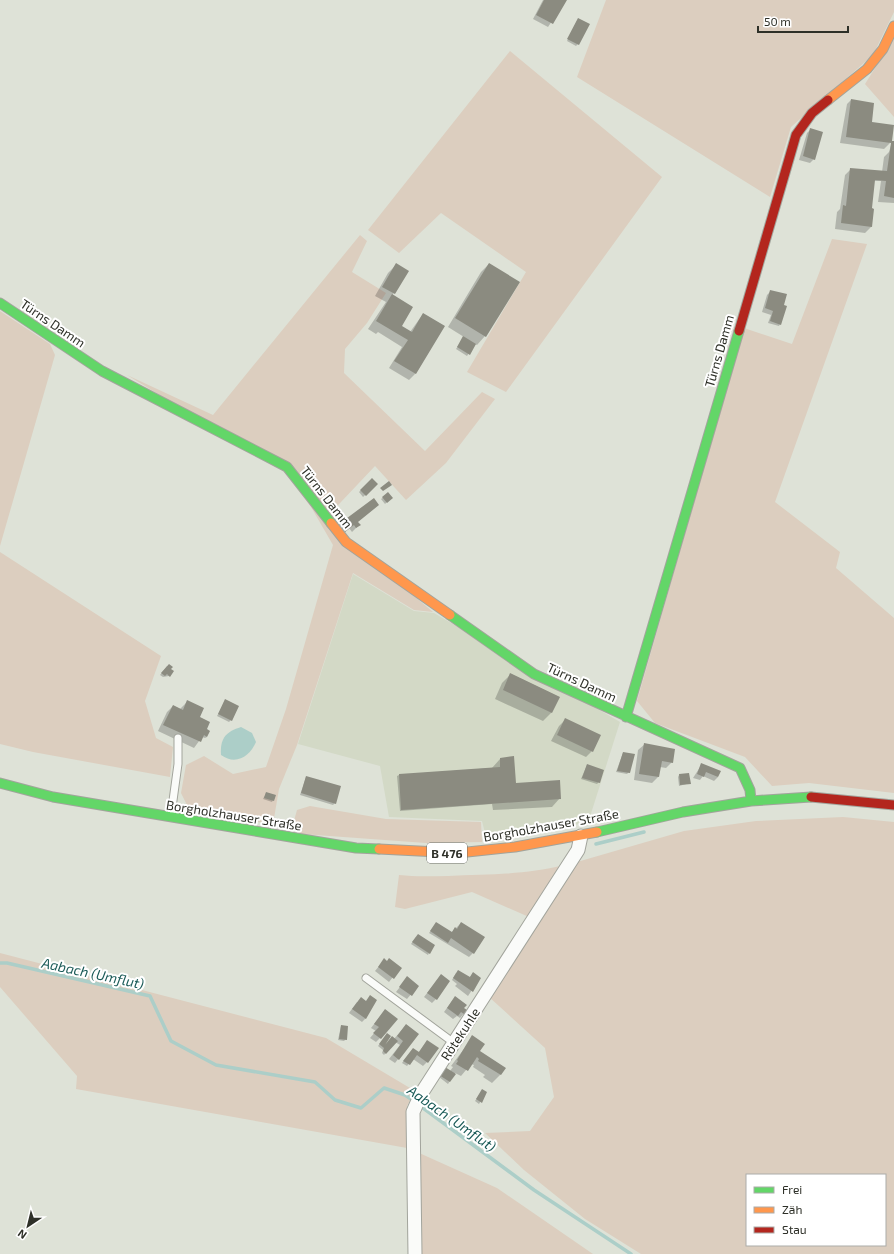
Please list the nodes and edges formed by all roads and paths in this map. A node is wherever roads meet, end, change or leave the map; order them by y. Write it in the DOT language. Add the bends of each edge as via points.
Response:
graph roads {
  1 [pos="894,26"];
  2 [pos="0,303"];
  3 [pos="626,717"];
  4 [pos="178,738"];
  5 [pos="0,783"];
  6 [pos="751,800"];
  7 [pos="894,805"];
  8 [pos="171,818"];
  9 [pos="581,836"];
  10 [pos="366,978"];
  11 [pos="454,1043"];
  12 [pos="415,1254"];
  1 -- 3 [label="street, Türns Damm" via="883,48 867,69 812,113 796,135"];
  2 -- 3 [label="street, Türns Damm" via="102,371 286,467 346,542 534,674"];
  3 -- 6 [label="street, Türns Damm" via="740,768 750,790"];
  4 -- 8 [label="lane" via="178,764"];
  5 -- 8 [label="street, Borgholzhauser Straße / B 476" via="53,797"];
  6 -- 7 [label="street, Borgholzhauser Straße / B 476" via="806,798"];
  6 -- 9 [label="street, Borgholzhauser Straße / B 476" via="683,812"];
  8 -- 9 [label="street, Borgholzhauser Straße / B 476" via="356,848 458,853"];
  9 -- 11 [label="street, Rötekuhle" via="578,850"];
  10 -- 11 [label="lane"];
  11 -- 12 [label="street, Rötekuhle" via="420,1094 413,1112"];
}
